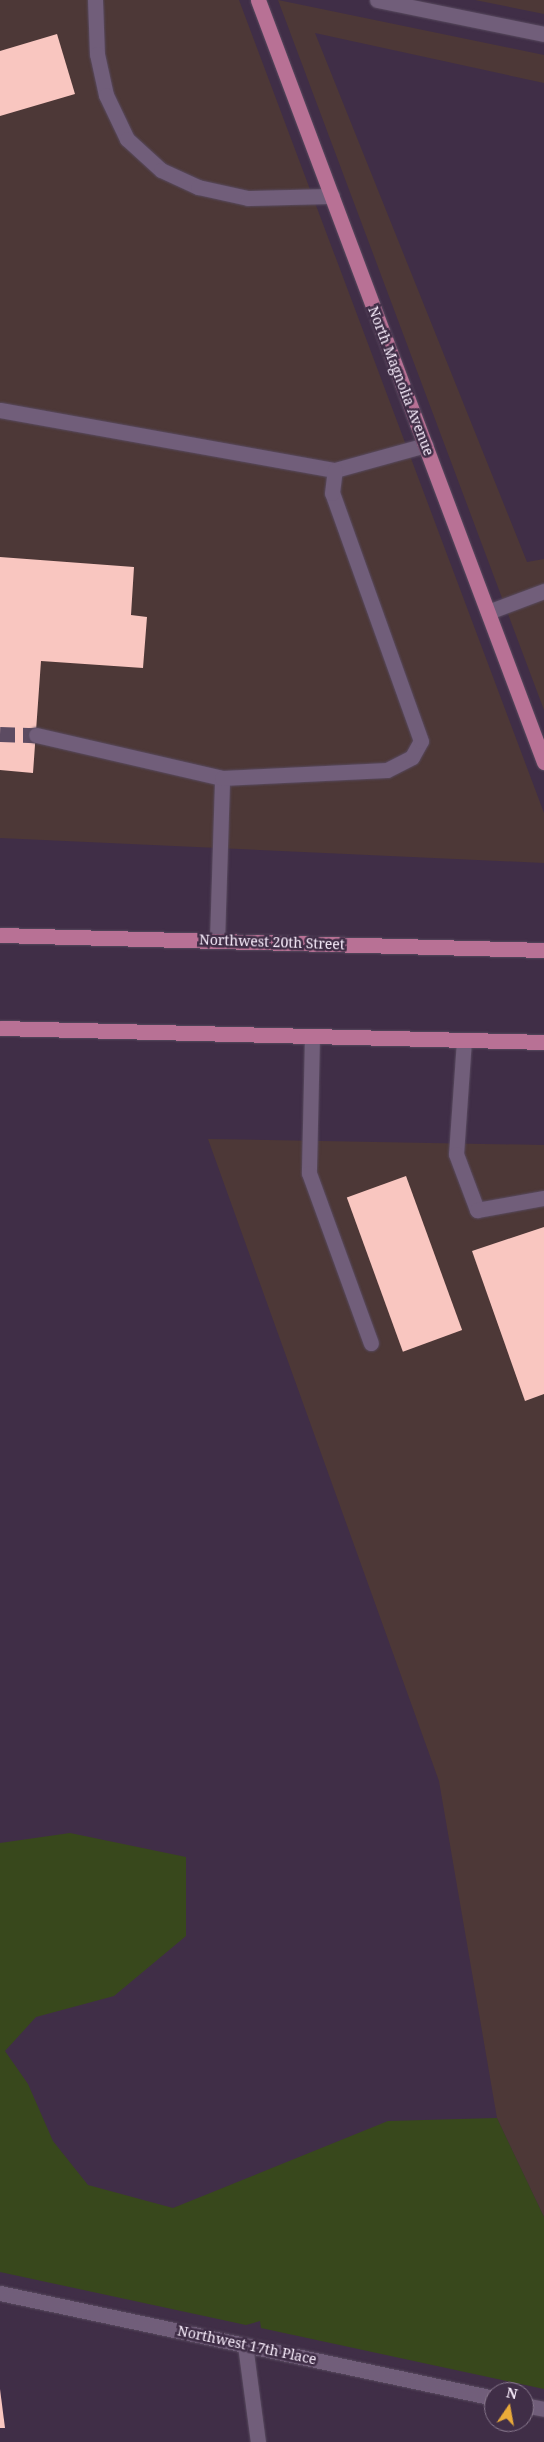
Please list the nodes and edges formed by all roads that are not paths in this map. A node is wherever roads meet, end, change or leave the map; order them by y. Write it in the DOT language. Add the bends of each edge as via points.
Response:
graph roads {
  1 [pos="95,0"];
  2 [pos="258,0"];
  3 [pos="378,0"];
  4 [pos="544,34"];
  5 [pos="332,196"];
  6 [pos="0,410"];
  7 [pos="426,446"];
  8 [pos="335,470"];
  9 [pos="544,591"];
  10 [pos="488,612"];
  11 [pos="36,735"];
  12 [pos="544,762"];
  13 [pos="222,778"];
  14 [pos="0,935"];
  15 [pos="217,941"];
  16 [pos="544,950"];
  17 [pos="0,1028"];
  18 [pos="312,1036"];
  19 [pos="464,1040"];
  20 [pos="544,1042"];
  21 [pos="544,1198"];
  22 [pos="371,1343"];
  23 [pos="0,2293"];
  24 [pos="245,2345"];
  25 [pos="484,2396"];
  26 [pos="258,2442"];
  1 -- 5 [label="street" via="97,54 106,95 127,139 161,170 198,187 248,198"];
  2 -- 5 [label="main road, North Magnolia Avenue"];
  3 -- 4 [label="street"];
  5 -- 7 [label="main road, North Magnolia Avenue"];
  6 -- 8 [label="street"];
  7 -- 8 [label="street"];
  7 -- 10 [label="main road, North Magnolia Avenue"];
  8 -- 13 [label="street" via="332,492 421,741 412,757 387,770"];
  9 -- 10 [label="street"];
  10 -- 12 [label="main road, North Magnolia Avenue"];
  11 -- 13 [label="street"];
  13 -- 15 [label="street"];
  14 -- 15 [label="main road, Northwest 20th Street"];
  15 -- 16 [label="main road, Northwest 20th Street"];
  17 -- 18 [label="main road"];
  18 -- 19 [label="main road"];
  18 -- 22 [label="street" via="309,1173"];
  19 -- 20 [label="main road"];
  19 -- 21 [label="street" via="456,1154 477,1210"];
  23 -- 24 [label="street, Northwest 17th Place"];
  24 -- 25 [label="street, Northwest 17th Place"];
  24 -- 26 [label="street"];
}
